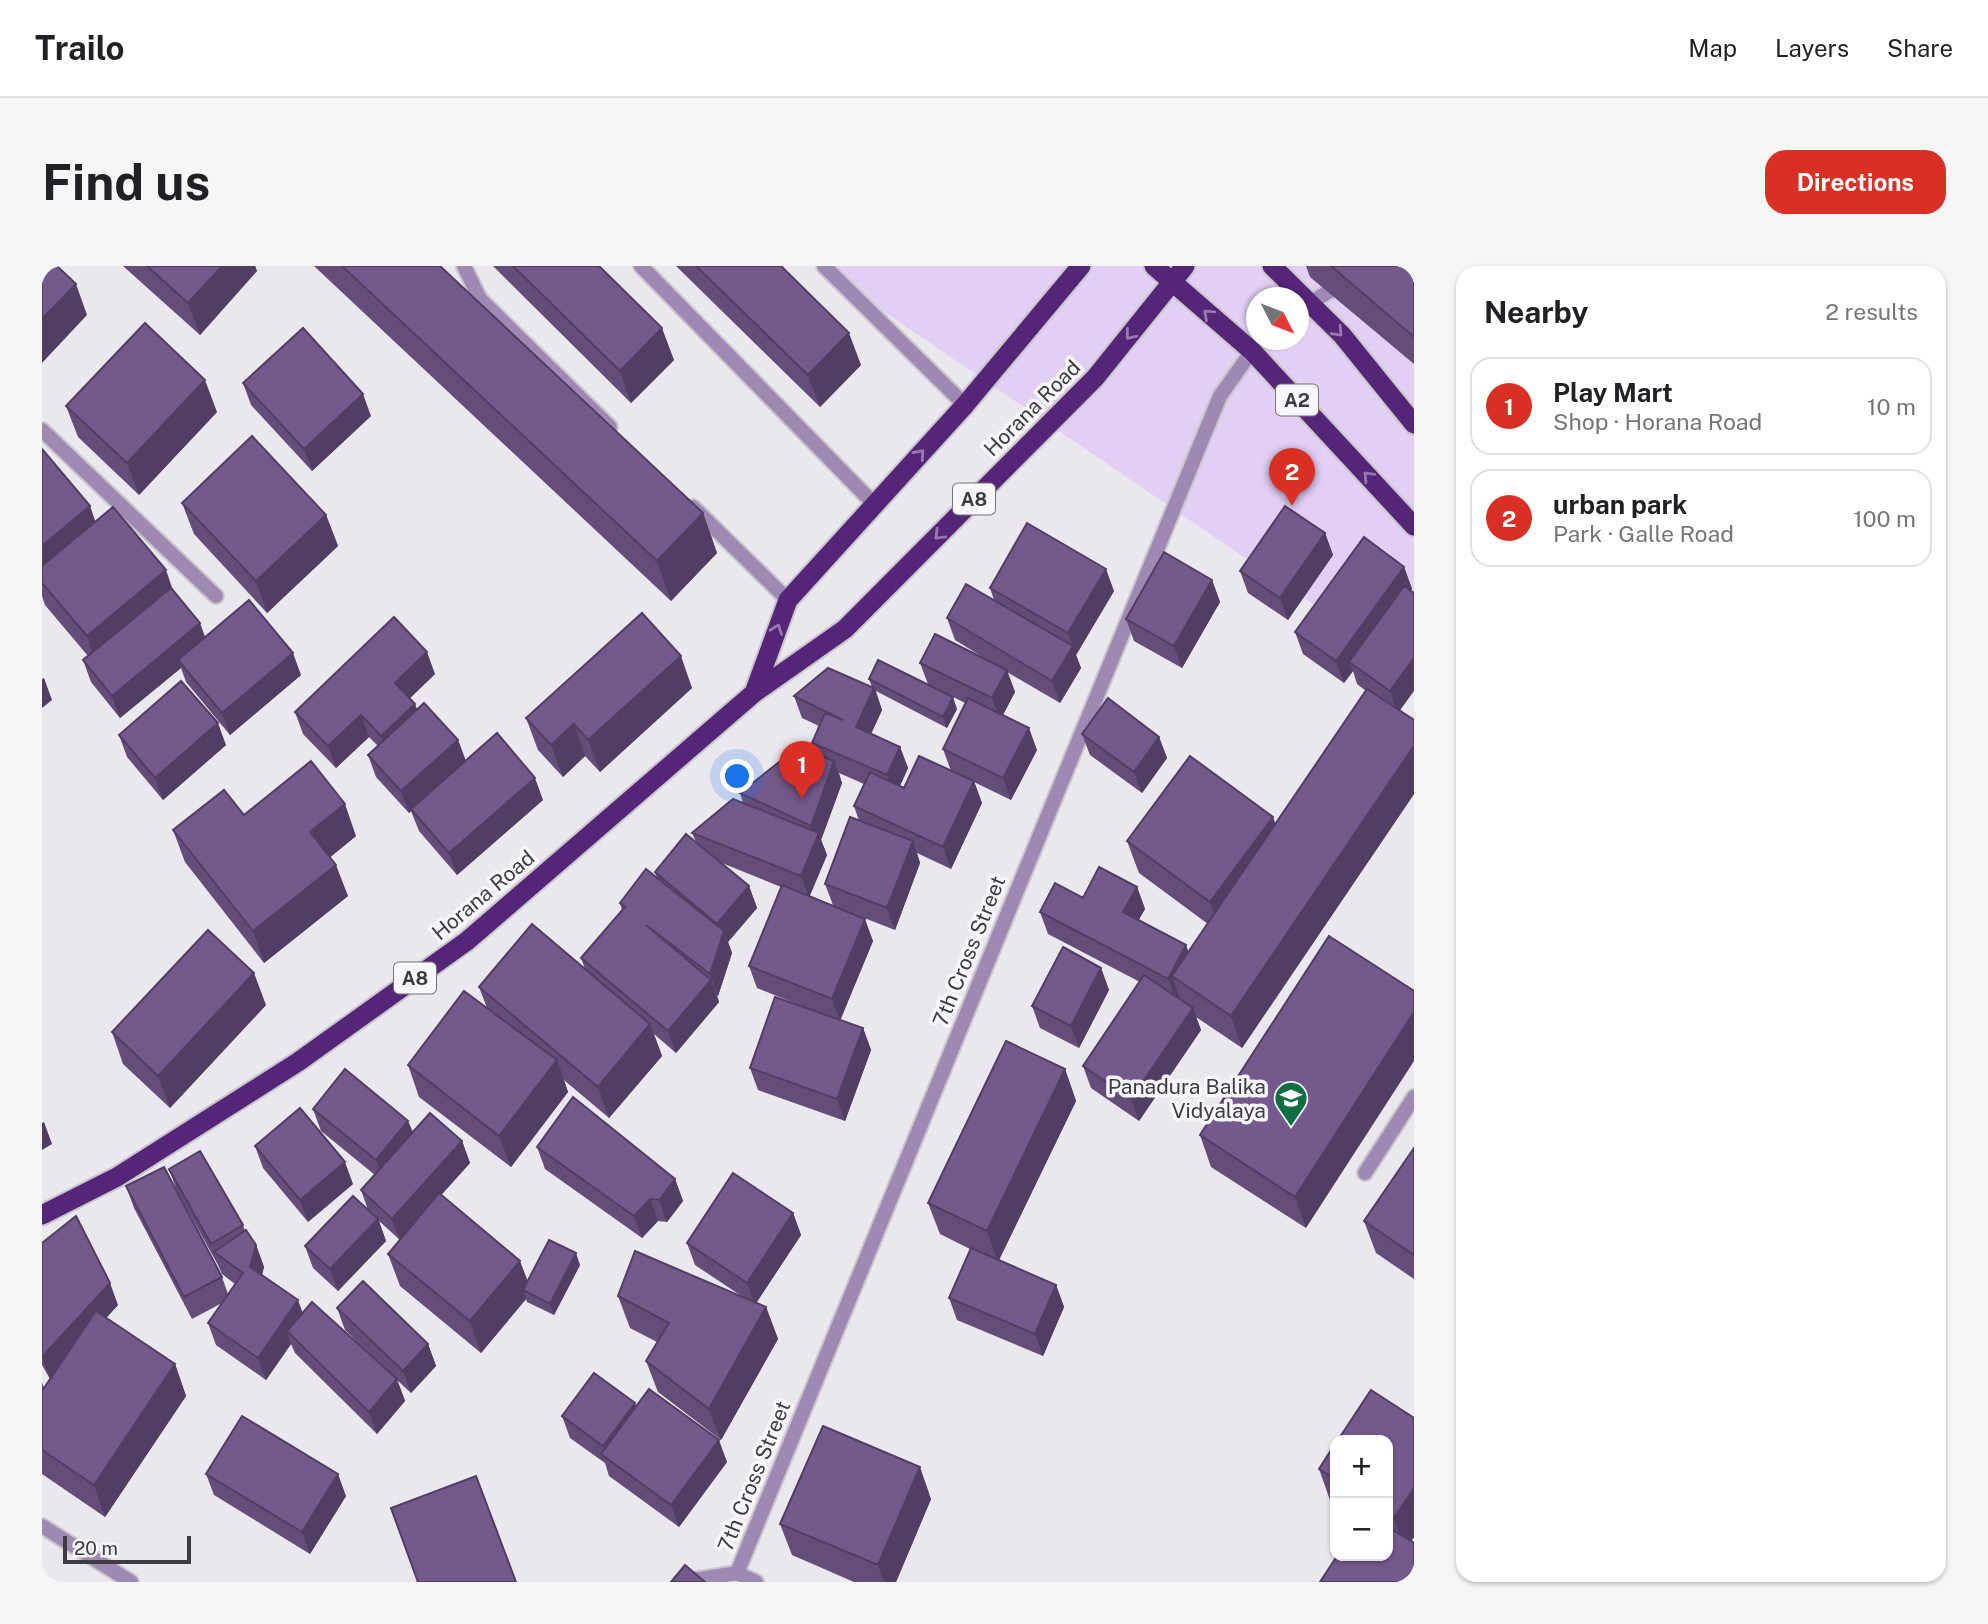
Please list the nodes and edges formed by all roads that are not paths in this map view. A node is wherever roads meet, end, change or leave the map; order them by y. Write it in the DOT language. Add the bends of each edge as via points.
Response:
graph roads {
  1 [pos="464,266"];
  2 [pos="641,266"];
  3 [pos="824,266"];
  4 [pos="1080,266"];
  5 [pos="1154,266"];
  6 [pos="1185,266"];
  7 [pos="1272,266"];
  8 [pos="1372,266"];
  9 [pos="1391,270"];
  10 [pos="1172,282"];
  11 [pos="1310,303"];
  12 [pos="1252,351"];
  13 [pos="965,405"];
  14 [pos="1414,424"];
  15 [pos="42,430"];
  16 [pos="619,435"];
  17 [pos="678,493"];
  18 [pos="875,505"];
  19 [pos="1414,526"];
  20 [pos="216,596"];
  21 [pos="788,600"];
  22 [pos="754,693"];
  23 [pos="1414,1097"];
  24 [pos="1365,1173"];
  25 [pos="42,1215"];
  26 [pos="42,1526"];
  27 [pos="737,1573"];
  28 [pos="131,1582"];
  29 [pos="681,1582"];
  30 [pos="756,1582"];
  1 -- 16 [label="street" via="480,299"];
  2 -- 18 [label="street"];
  3 -- 13 [label="street"];
  4 -- 13 [label="highway, Horana Road / A8"];
  5 -- 10 [label="highway, A2"];
  6 -- 10 [label="highway, Horana Road"];
  7 -- 11 [label="highway"];
  8 -- 9 [label="street"];
  8 -- 11 [label="street"];
  12 -- 10 [label="highway, A2, one-way"];
  10 -- 22 [label="highway, Horana Road / A8, one-way" via="1095,378 845,629"];
  11 -- 14 [label="highway, one-way"];
  19 -- 12 [label="highway, A2, one-way"];
  12 -- 27 [label="street, 7th Cross Street" via="1220,396"];
  18 -- 13 [label="highway, Horana Road / A8, one-way"];
  15 -- 20 [label="street"];
  17 -- 21 [label="street"];
  18 -- 21 [label="highway, Horana Road / A8"];
  22 -- 21 [label="highway, Horana Road / A8, one-way"];
  22 -- 25 [label="highway, Horana Road / A8" via="467,941 298,1062 117,1177"];
  23 -- 24 [label="street"];
  26 -- 28 [label="street"];
  27 -- 29 [label="street"];
  27 -- 30 [label="street"];
}
